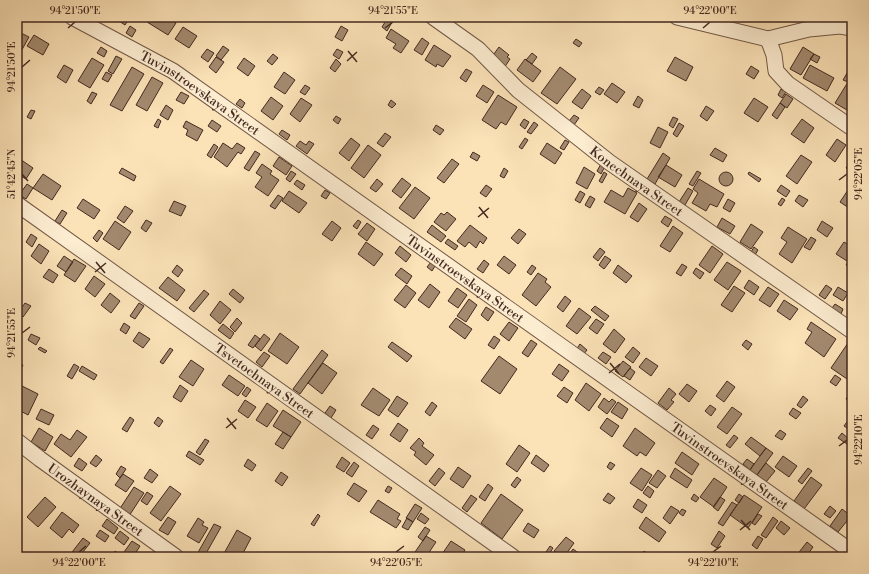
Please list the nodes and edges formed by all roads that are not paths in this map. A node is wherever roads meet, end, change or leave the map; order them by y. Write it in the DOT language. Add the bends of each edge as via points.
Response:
graph roads {
  1 [pos="72,17"];
  2 [pos="433,17"];
  3 [pos="677,17"];
  4 [pos="852,28"];
  5 [pos="768,40"];
  6 [pos="852,128"];
  7 [pos="17,204"];
  8 [pos="852,331"];
  9 [pos="17,441"];
  10 [pos="852,552"];
  11 [pos="176,557"];
  12 [pos="513,557"];
  1 -- 10 [label="street, Tuvinstroevskaya Street" via="173,71"];
  2 -- 8 [label="street, Konechnaya Street" via="478,49 518,90 609,162"];
  3 -- 5 [label="street"];
  4 -- 5 [label="street" via="840,26 809,29"];
  5 -- 6 [label="street" via="774,55 776,71 788,84"];
  7 -- 12 [label="street, Tsvetochnaya Street"];
  9 -- 11 [label="street, Urozhaynaya Street"];
}
